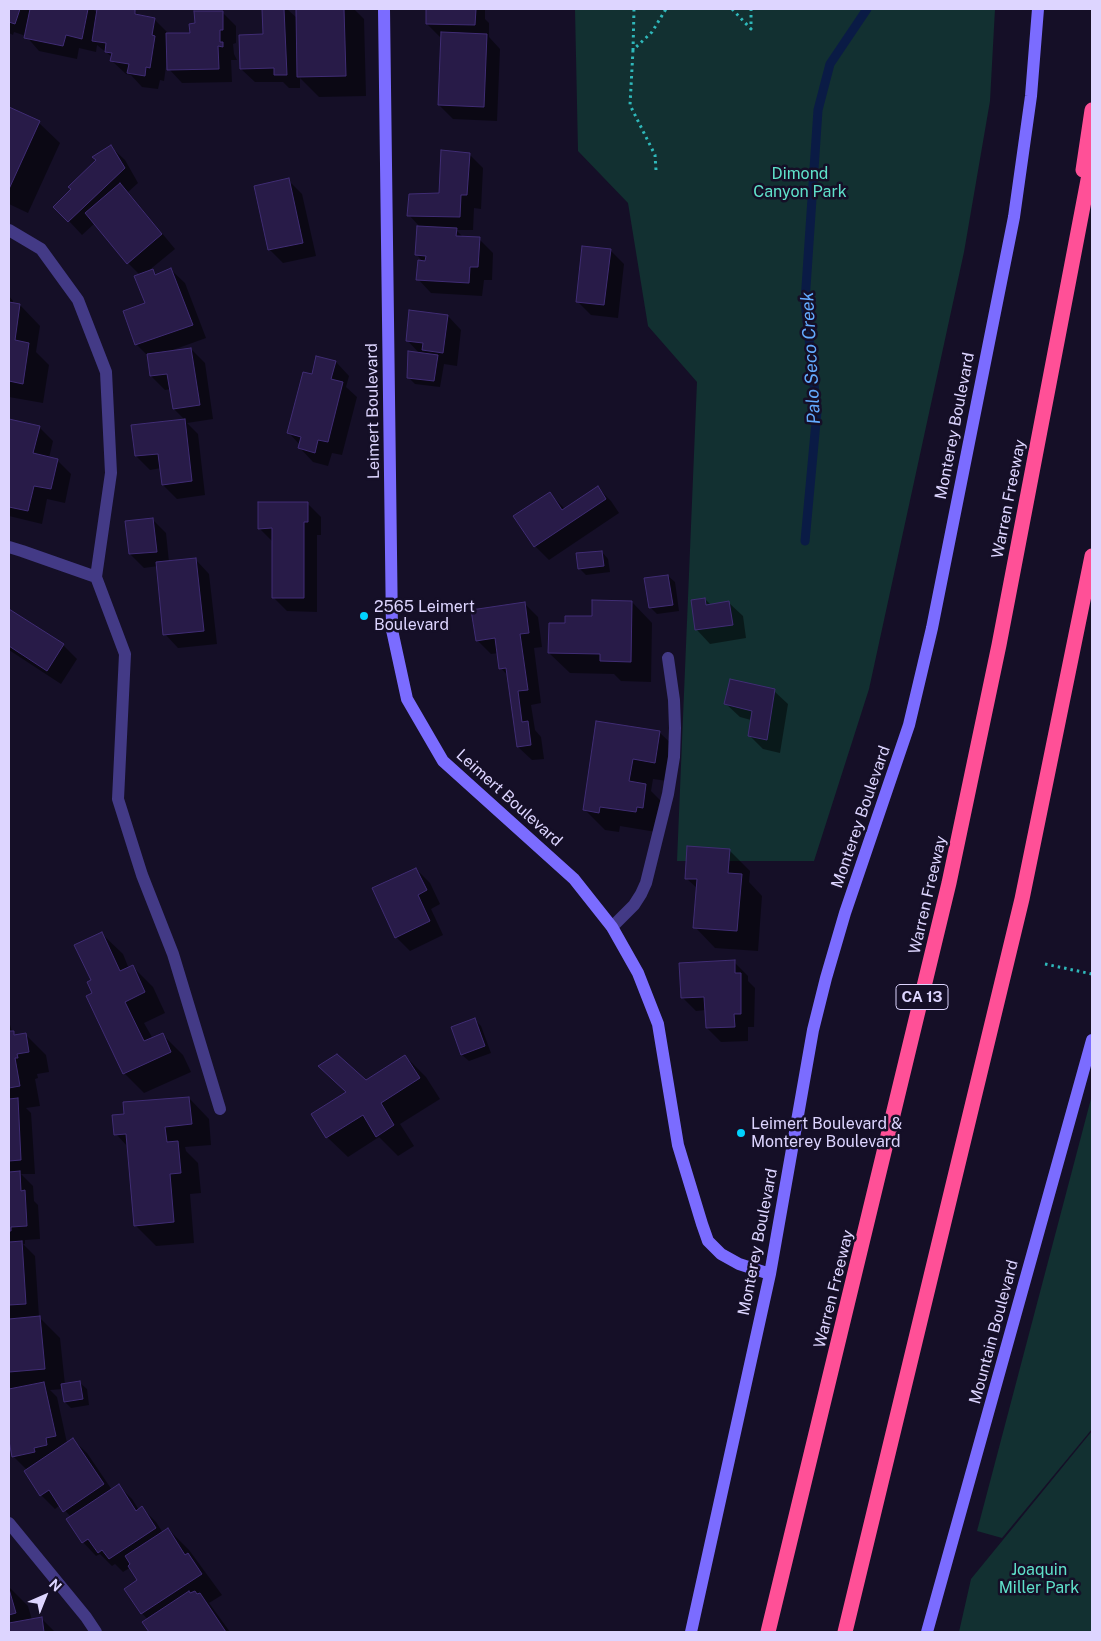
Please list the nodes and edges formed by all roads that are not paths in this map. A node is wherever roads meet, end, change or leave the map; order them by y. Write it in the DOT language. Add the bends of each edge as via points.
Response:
graph roads {
  1 [pos="384,9"];
  2 [pos="1038,9"];
  3 [pos="1092,110"];
  4 [pos="1092,160"];
  5 [pos="9,230"];
  6 [pos="1054,358"];
  7 [pos="9,547"];
  8 [pos="1092,556"];
  9 [pos="96,577"];
  10 [pos="668,658"];
  11 [pos="612,927"];
  12 [pos="1092,1040"];
  13 [pos="220,1110"];
  14 [pos="770,1274"];
  15 [pos="9,1523"];
  16 [pos="96,1632"];
  17 [pos="691,1632"];
  18 [pos="768,1632"];
  19 [pos="845,1632"];
  20 [pos="928,1632"];
  1 -- 11 [label="street, Leimert Boulevard" via="392,630 407,699 443,761 574,879"];
  2 -- 14 [label="street, Monterey Boulevard" via="1031,96 1014,217 928,647 909,725 826,978 813,1030"];
  3 -- 6 [label="highway"];
  4 -- 6 [label="highway, Warren Freeway / CA 13"];
  5 -- 9 [label="street" via="41,249 78,300 106,372 111,473"];
  6 -- 18 [label="highway, Warren Freeway / CA 13" via="949,883"];
  7 -- 9 [label="street"];
  8 -- 19 [label="highway" via="1022,899"];
  9 -- 13 [label="street" via="125,654 118,799 142,875 173,954"];
  10 -- 11 [label="street" via="675,728 668,794 641,894"];
  11 -- 14 [label="street, Leimert Boulevard" via="638,973 658,1024 678,1144 708,1241 721,1254 739,1264"];
  12 -- 20 [label="street, Mountain Boulevard"];
  14 -- 17 [label="street, Monterey Boulevard"];
  15 -- 16 [label="street"];
}
